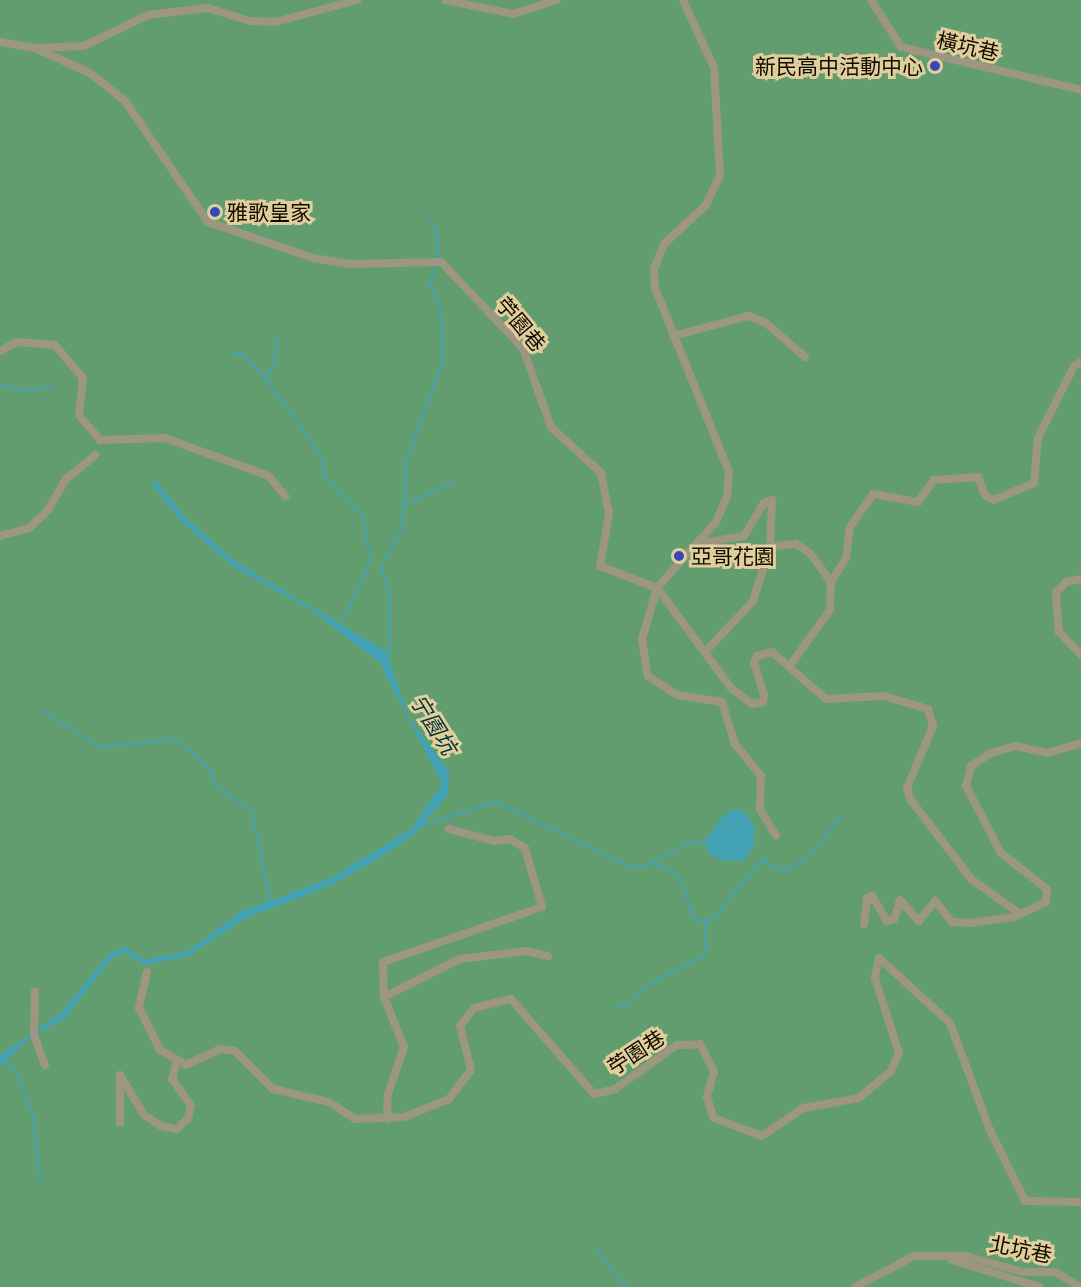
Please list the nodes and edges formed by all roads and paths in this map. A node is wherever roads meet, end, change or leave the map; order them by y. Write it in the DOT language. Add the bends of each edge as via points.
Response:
graph roads {
  1 [pos="357,0"];
  2 [pos="446,0"];
  3 [pos="557,0"];
  4 [pos="682,0"];
  5 [pos="871,0"];
  6 [pos="0,42"];
  7 [pos="35,48"];
  8 [pos="1081,90"];
  9 [pos="674,336"];
  10 [pos="0,351"];
  11 [pos="806,357"];
  12 [pos="1081,362"];
  13 [pos="96,455"];
  14 [pos="285,496"];
  15 [pos="0,536"];
  16 [pos="700,543"];
  17 [pos="770,547"];
  18 [pos="1081,579"];
  19 [pos="831,582"];
  20 [pos="657,588"];
  21 [pos="707,650"];
  22 [pos="1081,655"];
  23 [pos="789,667"];
  24 [pos="1081,743"];
  25 [pos="449,829"];
  26 [pos="776,836"];
  27 [pos="1019,913"];
  28 [pos="864,924"];
  29 [pos="548,956"];
  30 [pos="147,972"];
  31 [pos="35,991"];
  32 [pos="384,997"];
  33 [pos="177,1060"];
  34 [pos="45,1065"];
  35 [pos="387,1119"];
  36 [pos="120,1123"];
  37 [pos="1081,1202"];
  38 [pos="952,1260"];
  39 [pos="855,1287"];
  40 [pos="1039,1287"];
  41 [pos="1080,1287"];
  1 -- 7 [label="street" via="274,22 250,21 208,8 148,15 84,46"];
  2 -- 3 [label="street" via="513,14"];
  4 -- 9 [label="street" via="714,68 720,175 706,204 664,244 654,269 658,303"];
  5 -- 8 [label="street, 橫坑巷" via="901,47"];
  6 -- 7 [label="street"];
  7 -- 20 [label="street, 苧園巷" via="90,73 125,101 208,222 313,258 351,264 431,259 441,262 523,348 551,426 602,473 609,513 600,566"];
  9 -- 11 [label="street" via="748,316 766,323"];
  9 -- 16 [label="street" via="729,472 724,508"];
  10 -- 14 [label="street" via="25,341 55,345 83,378 79,415 100,440 165,438 269,476"];
  12 -- 19 [label="street" via="1074,366 1038,438 1034,483 994,500 985,495 978,477 934,480 918,502 873,494 850,527 846,558"];
  13 -- 15 [label="street" via="66,479 48,510 29,528"];
  16 -- 17 [label="street" via="744,536 764,503 772,500"];
  16 -- 20 [label="street"];
  17 -- 19 [label="street" via="796,544 810,553"];
  17 -- 21 [label="street" via="753,602"];
  18 -- 22 [label="street" via="1066,582 1056,593 1059,632"];
  19 -- 23 [label="street" via="830,610"];
  20 -- 21 [label="street"];
  20 -- 26 [label="street" via="642,639 648,676 677,695 722,702 735,744 761,776 760,809"];
  21 -- 23 [label="street" via="731,688 752,704 763,702 764,695 754,662 757,656 772,652"];
  23 -- 27 [label="street" via="826,699 884,696 928,709 933,726 907,788 910,799 972,880"];
  24 -- 27 [label="street" via="1047,753 1015,746 971,766 966,786 1001,853 1047,889 1046,902"];
  25 -- 32 [label="street" via="494,841 510,839 525,848 542,907 383,962"];
  27 -- 28 [label="street" via="952,922 935,901 919,921 903,900 897,902 894,919 887,921 872,896 867,898"];
  29 -- 32 [label="street" via="525,951 460,959"];
  30 -- 33 [label="street" via="138,1008 160,1050"];
  31 -- 34 [label="street" via="34,1035"];
  32 -- 35 [label="street" via="404,1047 388,1094"];
  33 -- 35 [label="street, 苧園巷" via="186,1065 220,1049 235,1051 273,1089 329,1102 355,1119"];
  33 -- 36 [label="street" via="172,1079 191,1105 188,1118 177,1129 161,1126 144,1115 120,1075 115,1080"];
  35 -- 37 [label="street, 苧園巷" via="449,1099 471,1070 460,1026 474,1008 511,999 594,1094 615,1089 678,1045 700,1044 714,1072 707,1097 714,1118 762,1136 803,1108 860,1098 891,1071 899,1053 875,978 879,958 950,1023 989,1128 1024,1201"];
  38 -- 39 [label="street, 北坑巷" via="914,1256"];
  38 -- 40 [label="street, 北坑巷"];
  38 -- 41 [label="street, 北坑巷" via="966,1256 1023,1272 1055,1272"];
}
